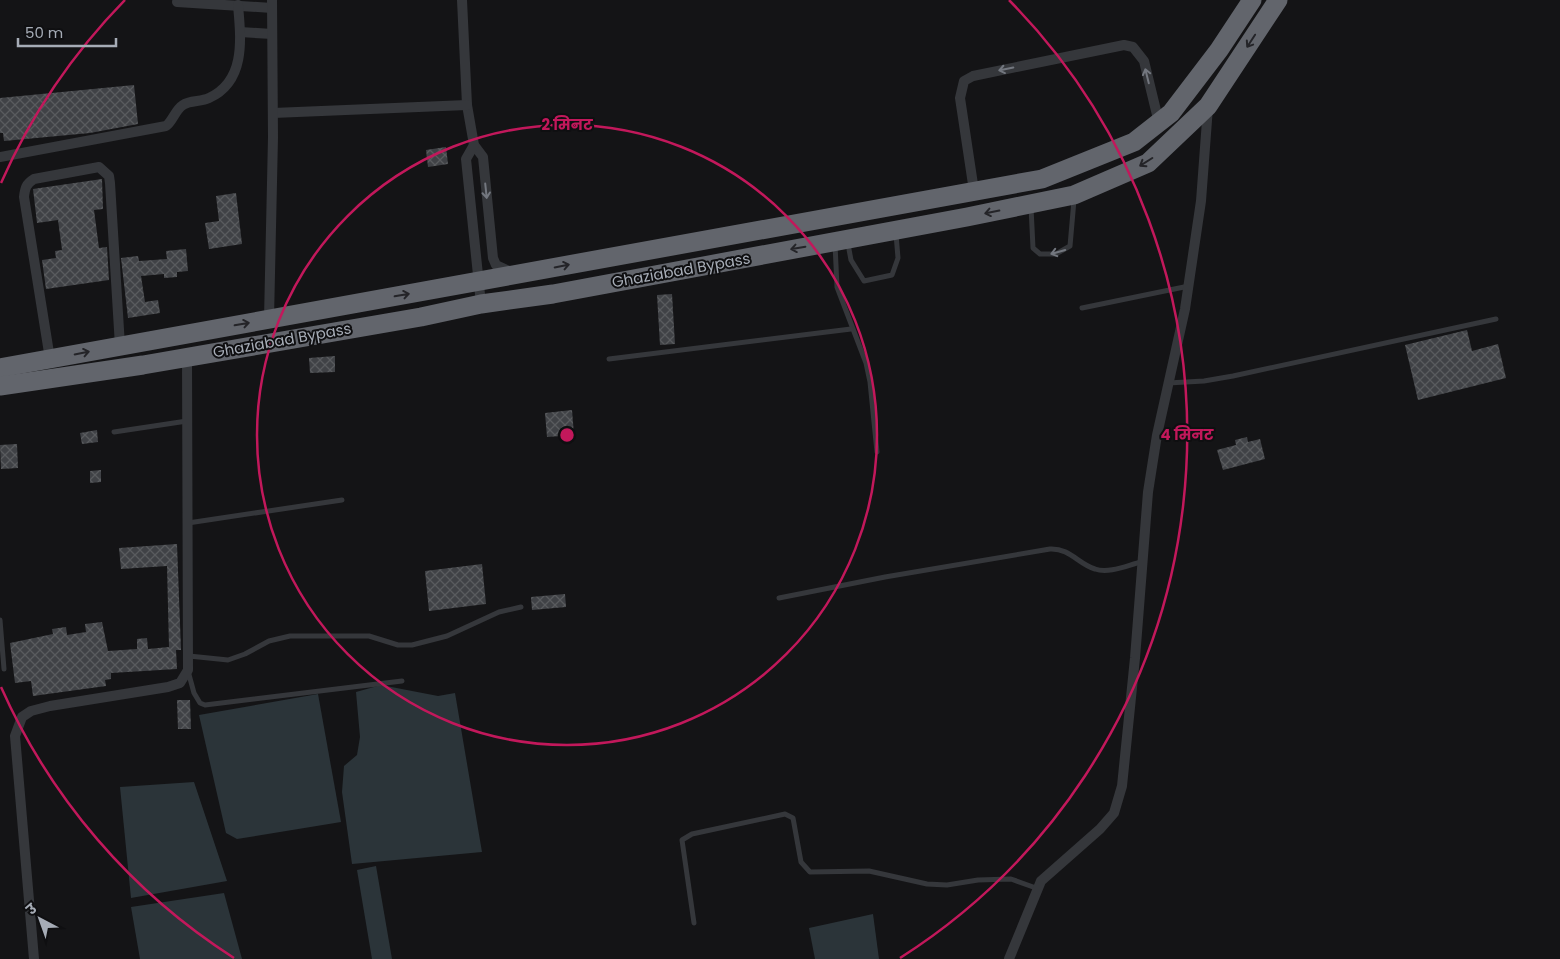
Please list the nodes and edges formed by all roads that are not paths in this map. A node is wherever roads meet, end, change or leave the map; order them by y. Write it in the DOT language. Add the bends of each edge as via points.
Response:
graph roads {
  1 [pos="462,0"];
  2 [pos="1252,0"];
  3 [pos="1278,0"];
  4 [pos="177,2"];
  5 [pos="272,4"];
  6 [pos="238,5"];
  7 [pos="240,32"];
  8 [pos="272,34"];
  9 [pos="467,106"];
  10 [pos="1208,106"];
  11 [pos="274,113"];
  12 [pos="1159,123"];
  13 [pos="474,145"];
  14 [pos="0,157"];
  15 [pos="974,191"];
  16 [pos="1074,195"];
  17 [pos="1030,204"];
  18 [pos="896,229"];
  19 [pos="710,239"];
  20 [pos="841,240"];
  21 [pos="712,264"];
  22 [pos="516,274"];
  23 [pos="478,281"];
  24 [pos="1189,286"];
  25 [pos="481,304"];
  26 [pos="1082,308"];
  27 [pos="269,319"];
  28 [pos="1496,319"];
  29 [pos="851,329"];
  30 [pos="120,346"];
  31 [pos="187,357"];
  32 [pos="50,359"];
  33 [pos="609,360"];
  34 [pos="0,368"];
  35 [pos="1168,383"];
  36 [pos="0,386"];
  37 [pos="188,421"];
  38 [pos="114,432"];
  39 [pos="877,452"];
  40 [pos="342,500"];
  41 [pos="188,523"];
  42 [pos="1141,562"];
  43 [pos="779,598"];
  44 [pos="521,608"];
  45 [pos="0,620"];
  46 [pos="189,656"];
  47 [pos="4,669"];
  48 [pos="188,670"];
  49 [pos="402,681"];
  50 [pos="1036,888"];
  51 [pos="694,923"];
  52 [pos="34,959"];
  53 [pos="1009,959"];
  1 -- 9 [label="street"];
  2 -- 12 [label="highway, Ghaziabad Bypass" via="1171,114"];
  3 -- 10 [label="highway, Ghaziabad Bypass, one-way"];
  4 -- 6 [label="street"];
  5 -- 6 [label="street"];
  5 -- 8 [label="street"];
  6 -- 7 [label="street"];
  7 -- 8 [label="street"];
  7 -- 14 [label="street" via="238,66 231,80 208,99 183,105 166,126"];
  8 -- 11 [label="street"];
  9 -- 11 [label="street"];
  9 -- 13 [label="street"];
  10 -- 16 [label="highway, Ghaziabad Bypass, one-way" via="1148,163"];
  10 -- 24 [label="street" via="1201,201"];
  11 -- 27 [label="street"];
  12 -- 15 [label="highway, Ghaziabad Bypass" via="1134,142 1042,179"];
  12 -- 15 [label="street, one-way" via="1144,61 1133,47 1124,45 972,76 964,81 960,98"];
  13 -- 22 [label="street, one-way" via="483,157 494,262"];
  13 -- 23 [label="street" via="466,159"];
  15 -- 19 [label="highway, Ghaziabad Bypass"];
  16 -- 17 [label="highway, Ghaziabad Bypass"];
  16 -- 17 [label="lane, one-way" via="1070,246 1056,254 1040,254 1033,248"];
  17 -- 18 [label="highway, Ghaziabad Bypass, one-way"];
  18 -- 20 [label="highway, Ghaziabad Bypass"];
  18 -- 20 [label="lane" via="898,258 892,275 864,281"];
  19 -- 21 [label="highway"];
  22 -- 19 [label="highway, Ghaziabad Bypass, one-way"];
  20 -- 21 [label="highway, Ghaziabad Bypass, one-way"];
  20 -- 29 [label="lane" via="837,287"];
  21 -- 25 [label="highway, Ghaziabad Bypass"];
  22 -- 23 [label="highway, Ghaziabad Bypass"];
  23 -- 25 [label="street"];
  27 -- 23 [label="highway, Ghaziabad Bypass, one-way"];
  24 -- 26 [label="lane"];
  24 -- 35 [label="street"];
  25 -- 31 [label="highway, Ghaziabad Bypass"];
  30 -- 27 [label="highway, Ghaziabad Bypass, one-way"];
  28 -- 35 [label="lane" via="1234,376"];
  29 -- 33 [label="lane"];
  29 -- 39 [label="lane" via="866,363"];
  32 -- 30 [label="highway, Ghaziabad Bypass, one-way"];
  30 -- 32 [label="street" via="110,183 109,176 99,167 34,179 25,188"];
  31 -- 36 [label="highway, Ghaziabad Bypass"];
  31 -- 37 [label="street"];
  32 -- 34 [label="highway, Ghaziabad Bypass"];
  35 -- 42 [label="street" via="1149,483"];
  37 -- 38 [label="lane"];
  37 -- 41 [label="street"];
  40 -- 41 [label="lane"];
  41 -- 46 [label="street"];
  42 -- 43 [label="lane" via="1096,570 1060,548"];
  42 -- 50 [label="street" via="1122,786 1114,813 1100,829 1048,872"];
  44 -- 46 [label="lane" via="499,612 447,636 412,644 398,645 369,636 290,636 270,640 228,660"];
  45 -- 47 [label="lane"];
  46 -- 48 [label="street"];
  48 -- 49 [label="lane" via="194,692 200,703 205,705"];
  48 -- 52 [label="street" via="180,683 168,687 50,706 22,717 15,736"];
  50 -- 51 [label="lane" via="1011,880 978,880 946,885 913,882 869,872 810,872 802,862 793,818 785,814 692,834 682,840"];
  50 -- 53 [label="street"];
}
